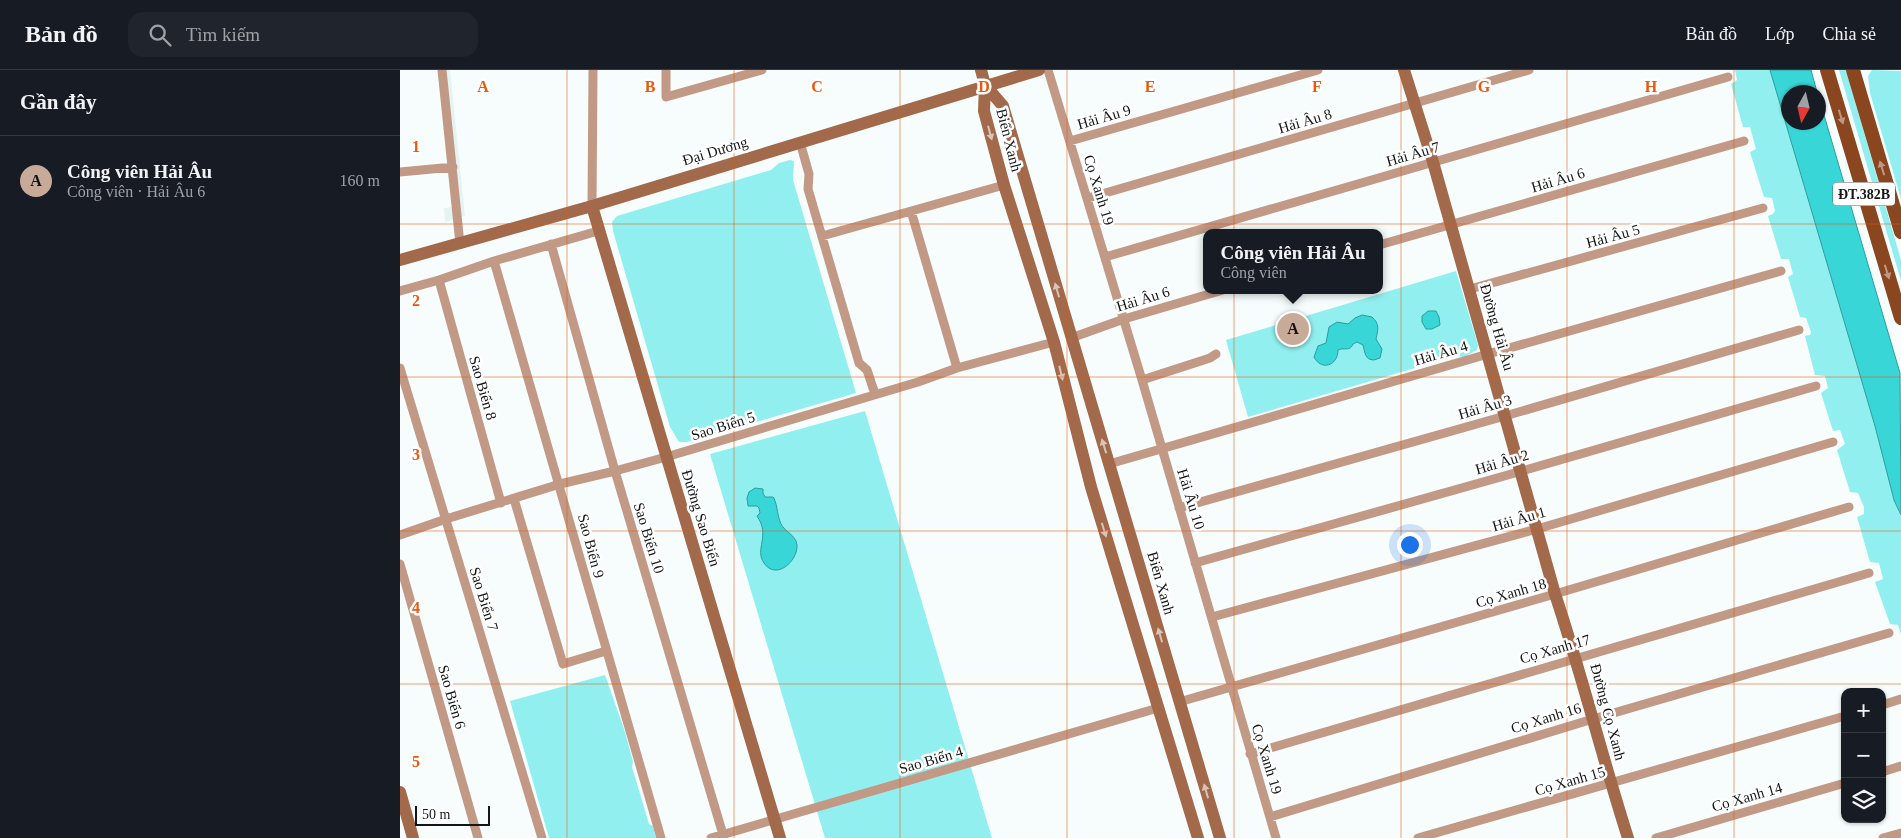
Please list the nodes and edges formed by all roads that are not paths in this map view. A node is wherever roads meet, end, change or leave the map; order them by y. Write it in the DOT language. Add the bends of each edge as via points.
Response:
graph roads {
  1 [pos="442,70"];
  2 [pos="593,70"];
  3 [pos="666,70"];
  4 [pos="762,70"];
  5 [pos="981,70"];
  6 [pos="1039,70"];
  7 [pos="1048,70"];
  8 [pos="1318,70"];
  9 [pos="1404,70"];
  10 [pos="1529,70"];
  11 [pos="1827,70"];
  12 [pos="1853,70"];
  13 [pos="1728,77"];
  14 [pos="985,85"];
  15 [pos="1413,104"];
  16 [pos="1070,141"];
  17 [pos="1744,141"];
  18 [pos="800,142"];
  19 [pos="1433,162"];
  20 [pos="453,167"];
  21 [pos="400,172"];
  22 [pos="1004,185"];
  23 [pos="1088,198"];
  24 [pos="592,206"];
  25 [pos="1763,208"];
  26 [pos="911,211"];
  27 [pos="1450,225"];
  28 [pos="598,231"];
  29 [pos="1901,232"];
  30 [pos="822,236"];
  31 [pos="460,244"];
  32 [pos="551,244"];
  33 [pos="1383,244"];
  34 [pos="1105,257"];
  35 [pos="400,260"];
  36 [pos="494,261"];
  37 [pos="1781,271"];
  38 [pos="439,280"];
  39 [pos="1470,290"];
  40 [pos="400,291"];
  41 [pos="1209,294"];
  42 [pos="1901,318"];
  43 [pos="1124,319"];
  44 [pos="1799,330"];
  45 [pos="1071,338"];
  46 [pos="1054,342"];
  47 [pos="1216,354"];
  48 [pos="1488,354"];
  49 [pos="400,368"];
  50 [pos="957,368"];
  51 [pos="1142,380"];
  52 [pos="1816,386"];
  53 [pos="874,394"];
  54 [pos="1505,416"];
  55 [pos="1833,442"];
  56 [pos="1161,449"];
  57 [pos="666,457"];
  58 [pos="1109,464"];
  59 [pos="616,472"];
  60 [pos="1522,472"];
  61 [pos="560,484"];
  62 [pos="514,499"];
  63 [pos="501,503"];
  64 [pos="1849,507"];
  65 [pos="1178,508"];
  66 [pos="446,519"];
  67 [pos="1537,529"];
  68 [pos="400,535"];
  69 [pos="1195,562"];
  70 [pos="400,564"];
  71 [pos="1869,573"];
  72 [pos="1555,594"];
  73 [pos="1212,617"];
  74 [pos="1889,633"];
  75 [pos="606,651"];
  76 [pos="1576,657"];
  77 [pos="1232,688"];
  78 [pos="1901,699"];
  79 [pos="1179,702"];
  80 [pos="1886,704"];
  81 [pos="1158,708"];
  82 [pos="1841,717"];
  83 [pos="1593,718"];
  84 [pos="1250,754"];
  85 [pos="1901,766"];
  86 [pos="1886,771"];
  87 [pos="1610,784"];
  88 [pos="1841,784"];
  89 [pos="400,792"];
  90 [pos="1270,817"];
  91 [pos="775,820"];
  92 [pos="1901,833"];
  93 [pos="724,836"];
  94 [pos="413,838"];
  95 [pos="478,838"];
  96 [pos="542,838"];
  97 [pos="661,838"];
  98 [pos="711,838"];
  99 [pos="780,838"];
  100 [pos="1198,838"];
  101 [pos="1220,838"];
  102 [pos="1276,838"];
  103 [pos="1418,838"];
  104 [pos="1628,838"];
  105 [pos="1656,838"];
  106 [pos="1883,838"];
  1 -- 20 [label="street"];
  2 -- 24 [label="street"];
  3 -- 4 [label="street" via="666,97"];
  5 -- 14 [label="street"];
  6 -- 14 [label="street, Đại Dương"];
  7 -- 16 [label="street, Cọ Xanh 19"];
  8 -- 16 [label="street, Hải Âu 9"];
  9 -- 15 [label="street, Đường Hải Âu"];
  10 -- 15 [label="street, Hải Âu 8"];
  11 -- 42 [label="main road, ĐT.382B, one-way"];
  29 -- 12 [label="main road, ĐT.382B, one-way"];
  13 -- 19 [label="street, Hải Âu 7"];
  14 -- 18 [label="street, Đại Dương"];
  14 -- 22 [label="street, Biển Xanh, one-way" via="984,111"];
  45 -- 14 [label="street, Biển Xanh, one-way" via="1003,106"];
  15 -- 19 [label="street, Đường Hải Âu"];
  15 -- 23 [label="street, Hải Âu 8"];
  16 -- 23 [label="street, Cọ Xanh 19"];
  17 -- 27 [label="street, Hải Âu 6"];
  18 -- 24 [label="street, Đại Dương"];
  18 -- 30 [label="street" via="809,174 808,189"];
  19 -- 27 [label="street, Đường Hải Âu"];
  19 -- 34 [label="street, Hải Âu 7"];
  20 -- 21 [label="street"];
  20 -- 31 [label="street"];
  22 -- 26 [label="street"];
  22 -- 46 [label="street, Biển Xanh"];
  23 -- 34 [label="street, Cọ Xanh 19"];
  24 -- 28 [label="street, Đường Sao Biển"];
  24 -- 31 [label="street, Đại Dương"];
  25 -- 39 [label="street, Hải Âu 5"];
  26 -- 30 [label="street"];
  26 -- 50 [label="street"];
  27 -- 33 [label="street, Hải Âu 6"];
  27 -- 39 [label="street, Đường Hải Âu"];
  28 -- 32 [label="street"];
  28 -- 57 [label="street, Đường Sao Biển"];
  30 -- 53 [label="street" via="860,363 868,370"];
  31 -- 35 [label="street, Đại Dương"];
  32 -- 36 [label="street"];
  32 -- 59 [label="street, Sao Biển 10"];
  34 -- 43 [label="street, Cọ Xanh 19"];
  36 -- 38 [label="street"];
  36 -- 61 [label="street, Sao Biển 9"];
  37 -- 48 [label="street, Hải Âu 4"];
  38 -- 40 [label="street"];
  38 -- 63 [label="street, Sao Biển 8"];
  39 -- 48 [label="street, Đường Hải Âu"];
  41 -- 43 [label="street, Hải Âu 6"];
  43 -- 45 [label="street, Hải Âu 6"];
  43 -- 51 [label="street, Hải Âu 10"];
  44 -- 54 [label="street, Hải Âu 3"];
  45 -- 46 [label="street"];
  58 -- 45 [label="street, Biển Xanh, one-way"];
  46 -- 50 [label="street, Sao Biển 5"];
  46 -- 81 [label="street, Biển Xanh, one-way" via="1091,488"];
  47 -- 51 [label="street"];
  48 -- 54 [label="street, Đường Hải Âu"];
  48 -- 56 [label="street, Hải Âu 4"];
  49 -- 66 [label="street, Sao Biển 7"];
  50 -- 53 [label="street, Sao Biển 5"];
  51 -- 56 [label="street, Hải Âu 10"];
  52 -- 60 [label="street, Hải Âu 2"];
  53 -- 57 [label="street, Sao Biển 5"];
  54 -- 60 [label="street, Đường Hải Âu"];
  54 -- 65 [label="street, Hải Âu 3"];
  55 -- 67 [label="street, Hải Âu 1"];
  56 -- 58 [label="street, Hải Âu 4"];
  56 -- 65 [label="street, Hải Âu 10"];
  57 -- 59 [label="street, Sao Biển 5"];
  57 -- 91 [label="street, Đường Sao Biển"];
  79 -- 58 [label="street, Biển Xanh, one-way"];
  59 -- 61 [label="street, Sao Biển 5"];
  59 -- 93 [label="street, Sao Biển 10"];
  60 -- 67 [label="street, Đường Hải Âu"];
  60 -- 69 [label="street, Hải Âu 2"];
  61 -- 62 [label="street, Sao Biển 5"];
  61 -- 75 [label="street, Sao Biển 9"];
  62 -- 63 [label="street, Sao Biển 5"];
  62 -- 75 [label="street" via="563,664"];
  63 -- 66 [label="street, Sao Biển 5"];
  64 -- 72 [label="street, Cọ Xanh 18"];
  65 -- 69 [label="street, Hải Âu 10"];
  66 -- 68 [label="street, Sao Biển 5"];
  66 -- 96 [label="street, Sao Biển 7"];
  67 -- 72 [label="street, Đường Hải Âu"];
  67 -- 73 [label="street, Hải Âu 1"];
  69 -- 73 [label="street, Hải Âu 10"];
  70 -- 95 [label="street, Sao Biển 6"];
  71 -- 76 [label="street, Cọ Xanh 17"];
  72 -- 76 [label="street, Đường Cọ Xanh"];
  72 -- 77 [label="street, Cọ Xanh 18"];
  73 -- 77 [label="street, Hải Âu 10"];
  74 -- 83 [label="street, Cọ Xanh 16"];
  75 -- 97 [label="street, Sao Biển 9"];
  76 -- 83 [label="street, Đường Cọ Xanh"];
  76 -- 84 [label="street, Cọ Xanh 17"];
  77 -- 79 [label="street, Cọ Xanh 18"];
  77 -- 84 [label="street, Cọ Xanh 19"];
  78 -- 80 [label="street"];
  79 -- 81 [label="street"];
  101 -- 79 [label="street, Biển Xanh, one-way"];
  81 -- 91 [label="street, Sao Biển 4"];
  81 -- 100 [label="street, Biển Xanh"];
  82 -- 87 [label="street, Cọ Xanh 15"];
  83 -- 87 [label="street, Đường Cọ Xanh"];
  83 -- 90 [label="street, Cọ Xanh 16"];
  84 -- 90 [label="street, Cọ Xanh 19"];
  85 -- 86 [label="street"];
  87 -- 103 [label="street, Cọ Xanh 15"];
  87 -- 104 [label="street, Đường Cọ Xanh"];
  88 -- 105 [label="street, Cọ Xanh 14"];
  89 -- 94 [label="street"];
  90 -- 102 [label="street, Cọ Xanh 19"];
  91 -- 93 [label="street, Sao Biển 4"];
  91 -- 99 [label="street, Đường Sao Biển"];
  92 -- 106 [label="street"];
  93 -- 98 [label="street, Sao Biển 4"];
}
